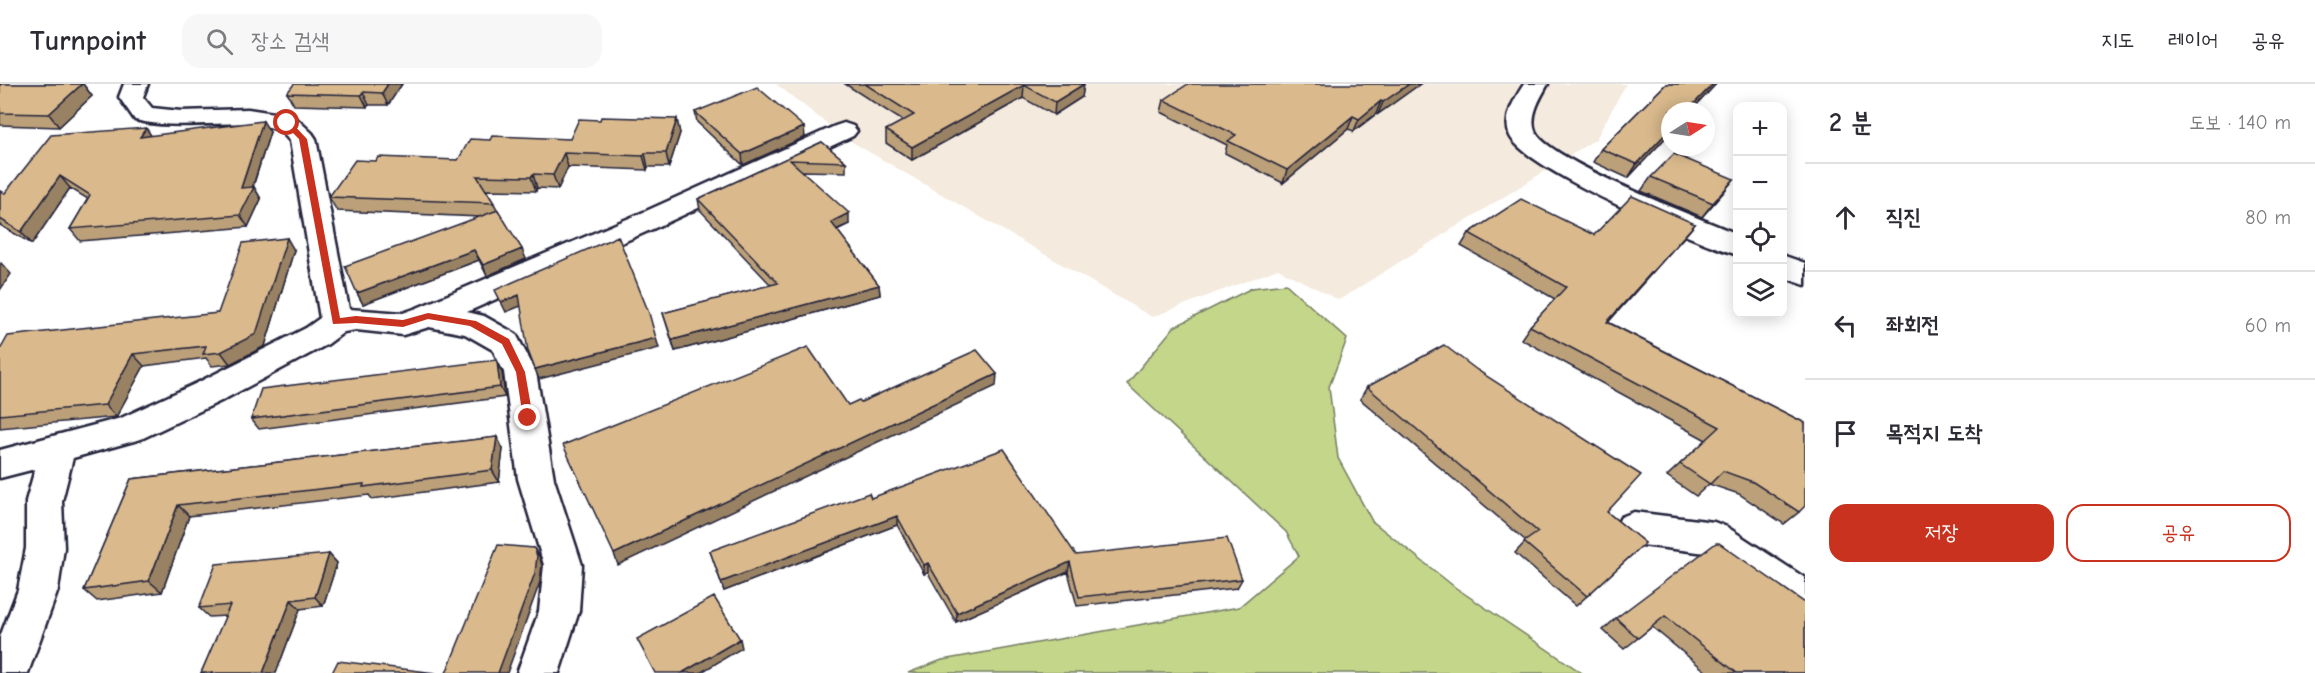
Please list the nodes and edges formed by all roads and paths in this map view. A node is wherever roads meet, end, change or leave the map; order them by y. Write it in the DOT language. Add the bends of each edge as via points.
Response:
graph roads {
  1 [pos="136,84"];
  2 [pos="1536,84"];
  3 [pos="844,131"];
  4 [pos="1733,243"];
  5 [pos="1787,267"];
  6 [pos="1805,275"];
  7 [pos="428,316"];
  8 [pos="336,322"];
  9 [pos="58,449"];
  10 [pos="0,464"];
  11 [pos="1634,528"];
  12 [pos="1805,600"];
  13 [pos="7,673"];
  14 [pos="538,673"];
  1 -- 8 [label="street" via="131,97 144,115 182,119 248,117 287,123 303,139"];
  2 -- 4 [label="street" via="1523,106 1523,135 1537,152 1576,174"];
  3 -- 7 [label="street"];
  5 -- 6 [label="street"];
  7 -- 8 [label="street" via="403,324 356,319"];
  7 -- 14 [label="street" via="472,324 505,342 520,372 536,479 563,566 559,611"];
  8 -- 9 [label="street" via="317,336 209,392 129,429"];
  9 -- 10 [label="street"];
  9 -- 13 [label="street" via="44,501 45,548 38,590"];
  11 -- 12 [label="street" via="1714,538"];
}
